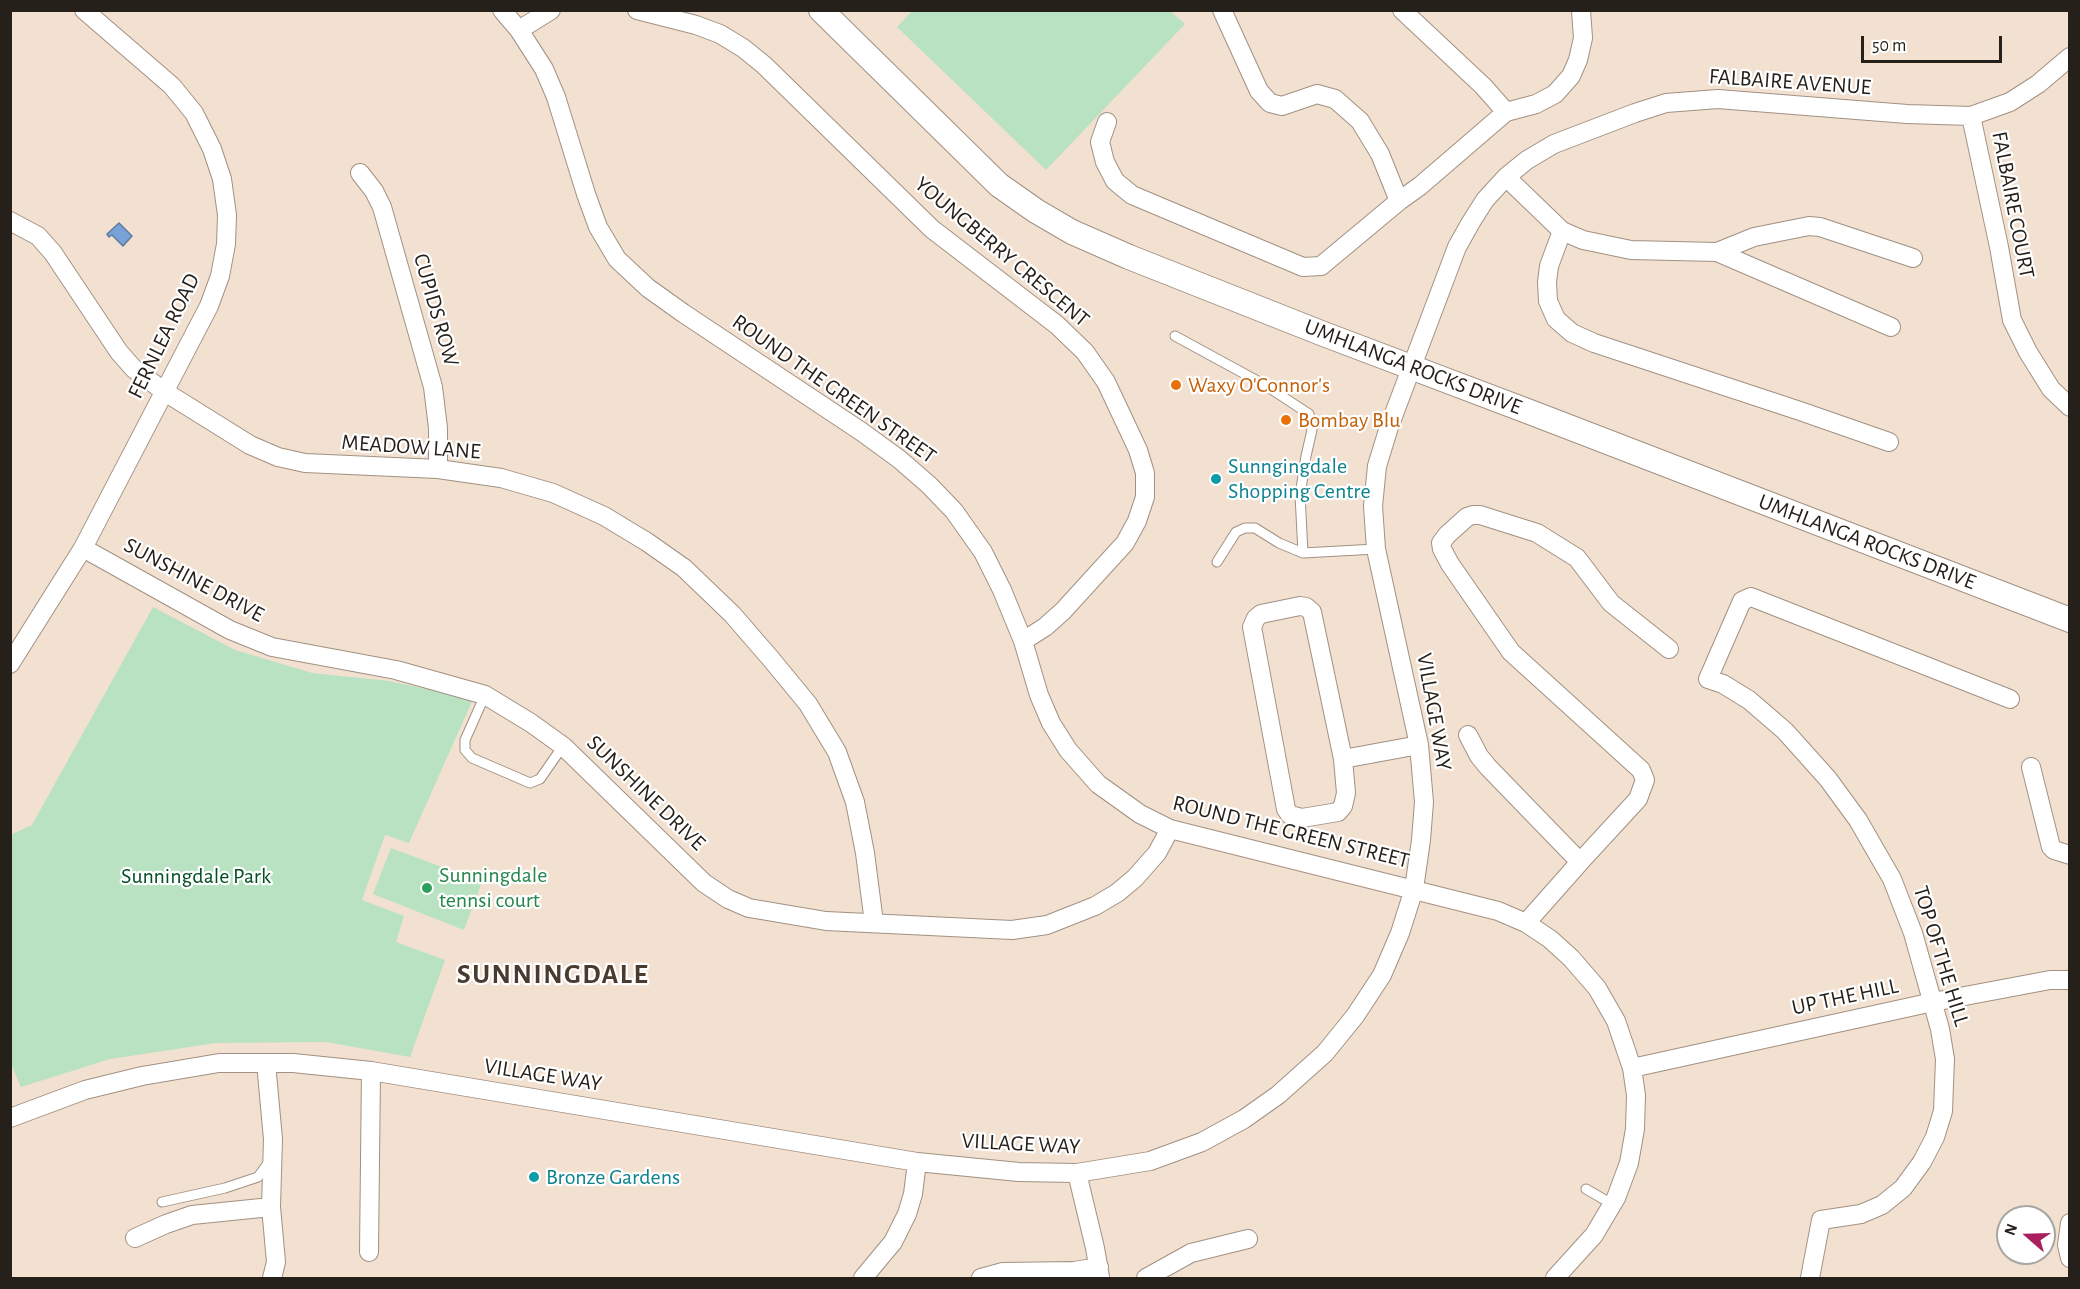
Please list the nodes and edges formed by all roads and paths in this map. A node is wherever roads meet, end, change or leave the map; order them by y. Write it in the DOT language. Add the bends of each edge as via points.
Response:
graph roads {
  1 [pos="84,10"];
  2 [pos="502,10"];
  3 [pos="551,10"];
  4 [pos="637,10"];
  5 [pos="821,10"];
  6 [pos="1222,10"];
  7 [pos="1402,10"];
  8 [pos="1581,10"];
  9 [pos="519,30"];
  10 [pos="2070,57"];
  11 [pos="1506,112"];
  12 [pos="1971,116"];
  13 [pos="1107,122"];
  14 [pos="360,173"];
  15 [pos="1506,177"];
  16 [pos="1399,201"];
  17 [pos="10,221"];
  18 [pos="1562,231"];
  19 [pos="1717,252"];
  20 [pos="1913,258"];
  21 [pos="1891,327"];
  22 [pos="1174,336"];
  23 [pos="1412,367"];
  24 [pos="165,392"];
  25 [pos="2070,406"];
  26 [pos="1889,442"];
  27 [pos="438,469"];
  28 [pos="83,548"];
  29 [pos="1376,549"];
  30 [pos="1303,553"];
  31 [pos="1217,562"];
  32 [pos="2070,620"];
  33 [pos="1023,640"];
  34 [pos="1669,649"];
  35 [pos="10,664"];
  36 [pos="485,695"];
  37 [pos="2010,699"];
  38 [pos="1468,735"];
  39 [pos="1419,745"];
  40 [pos="563,746"];
  41 [pos="1343,759"];
  42 [pos="2031,767"];
  43 [pos="1170,829"];
  44 [pos="2070,855"];
  45 [pos="1580,862"];
  46 [pos="1414,889"];
  47 [pos="874,923"];
  48 [pos="1526,923"];
  49 [pos="2070,980"];
  50 [pos="1933,1002"];
  51 [pos="266,1063"];
  52 [pos="1632,1068"];
  53 [pos="371,1071"];
  54 [pos="10,1118"];
  55 [pos="273,1157"];
  56 [pos="917,1162"];
  57 [pos="1077,1173"];
  58 [pos="1586,1189"];
  59 [pos="162,1202"];
  60 [pos="1612,1204"];
  61 [pos="271,1207"];
  62 [pos="2070,1223"];
  63 [pos="135,1238"];
  64 [pos="1248,1239"];
  65 [pos="369,1252"];
  66 [pos="2070,1258"];
  67 [pos="1100,1273"];
  68 [pos="272,1278"];
  69 [pos="863,1278"];
  70 [pos="981,1278"];
  71 [pos="1146,1278"];
  72 [pos="1555,1278"];
  73 [pos="1810,1278"];
  1 -- 24 [label="street, FERNLEA ROAD" via="172,86 187,104 213,149 222,178 227,215 220,276"];
  2 -- 9 [label="street, ROUND THE GREEN STREET"];
  3 -- 9 [label="street"];
  4 -- 33 [label="street, YOUNGBERRY CRESCENT" via="720,33 743,48 932,229 1057,325 1085,352 1106,382 1138,450 1145,473 1145,497 1125,543 1064,611"];
  5 -- 23 [label="main road, UMHLANGA ROCKS DRIVE" via="999,185 1036,211 1129,257"];
  6 -- 16 [label="street" via="1259,91 1270,103 1282,106 1317,94 1335,99 1360,121 1380,154"];
  7 -- 11 [label="street"];
  8 -- 11 [label="street" via="1583,38 1571,76 1555,94"];
  9 -- 33 [label="street, ROUND THE GREEN STREET" via="544,69 556,97 595,219 617,259 648,288 862,432 929,485 954,511 983,552"];
  10 -- 12 [label="street, FALBAIRE AVENUE" via="2010,102"];
  11 -- 16 [label="street"];
  12 -- 15 [label="street, FALBAIRE AVENUE" via="1689,100 1635,113 1554,144"];
  12 -- 25 [label="street, FALBAIRE COURT" via="2012,320 2050,388"];
  13 -- 16 [label="street" via="1100,142 1105,162 1115,181 1132,195 1302,267 1321,266"];
  14 -- 27 [label="street, CUPIDS ROW" via="382,207 433,387"];
  15 -- 18 [label="street"];
  15 -- 23 [label="street, FALBAIRE AVENUE" via="1485,200 1457,247"];
  17 -- 24 [label="street, MEADOW LANE" via="38,236 119,352"];
  18 -- 19 [label="street" via="1583,240 1631,250"];
  18 -- 26 [label="street" via="1549,266 1548,301 1556,319 1572,333"];
  19 -- 20 [label="street" via="1754,237 1809,226"];
  19 -- 21 [label="street"];
  22 -- 30 [label="lane" via="1265,385 1309,414 1312,430 1300,495"];
  23 -- 29 [label="street, VILLAGE WAY" via="1377,466 1373,506"];
  23 -- 32 [label="main road, UMHLANGA ROCKS DRIVE"];
  24 -- 27 [label="street, MEADOW LANE" via="250,445 278,457 305,463"];
  24 -- 28 [label="street, FERNLEA ROAD"];
  27 -- 47 [label="street, MEADOW LANE" via="501,478 553,493 604,516 684,568 732,614 808,704 837,752 855,802"];
  28 -- 35 [label="street, FERNLEA ROAD"];
  28 -- 36 [label="street, SUNSHINE DRIVE" via="230,630 272,647 396,670"];
  29 -- 30 [label="lane"];
  29 -- 39 [label="street, VILLAGE WAY"];
  30 -- 31 [label="lane" via="1255,528 1245,528 1236,532"];
  33 -- 43 [label="street, ROUND THE GREEN STREET" via="1039,695 1068,750 1118,800"];
  34 -- 45 [label="street" via="1611,603 1577,558 1537,533 1473,515 1441,543 1450,564 1512,652 1641,770 1645,780 1638,799"];
  36 -- 40 [label="street, SUNSHINE DRIVE"];
  36 -- 40 [label="lane" via="465,740 465,750 472,758 530,783 540,779"];
  37 -- 50 [label="street, TOP OF THE HILL" via="1751,597 1742,601 1708,679 1749,700 1785,731 1858,820 1892,879"];
  38 -- 45 [label="street" via="1488,767"];
  39 -- 41 [label="street"];
  39 -- 46 [label="street, VILLAGE WAY" via="1424,802"];
  40 -- 47 [label="street, SUNSHINE DRIVE" via="704,883 728,899 749,908 790,916"];
  41 -- 41 [label="street" via="1346,793 1338,812 1302,818 1290,815 1252,627 1261,614 1300,606 1312,612"];
  42 -- 44 [label="street" via="2051,847"];
  43 -- 46 [label="street, ROUND THE GREEN STREET"];
  43 -- 47 [label="street, SUNSHINE DRIVE" via="1157,853 1118,893 1047,925 1012,930"];
  45 -- 48 [label="street"];
  46 -- 48 [label="street, ROUND THE GREEN STREET" via="1498,911"];
  46 -- 57 [label="street, VILLAGE WAY" via="1382,975 1355,1016 1325,1053 1278,1095 1202,1142 1150,1161"];
  48 -- 52 [label="street, ROUND THE GREEN STREET" via="1550,939 1598,988 1616,1021"];
  49 -- 50 [label="street, UP THE HILL" via="2050,980"];
  50 -- 52 [label="street, UP THE HILL"];
  50 -- 73 [label="street, TOP OF THE HILL" via="1946,1082 1935,1137 1903,1188 1882,1205 1861,1214 1821,1220"];
  51 -- 53 [label="street, VILLAGE WAY"];
  51 -- 54 [label="street, VILLAGE WAY" via="219,1063 142,1076 85,1090"];
  51 -- 55 [label="street"];
  52 -- 60 [label="street, ROUND THE GREEN STREET" via="1635,1130 1629,1163"];
  53 -- 56 [label="street, VILLAGE WAY"];
  53 -- 65 [label="street"];
  55 -- 59 [label="lane" via="258,1177"];
  55 -- 61 [label="street"];
  56 -- 57 [label="street, VILLAGE WAY"];
  56 -- 69 [label="street" via="907,1214 893,1242"];
  57 -- 67 [label="street"];
  58 -- 60 [label="lane"];
  60 -- 72 [label="street, ROUND THE GREEN STREET" via="1594,1235"];
  61 -- 63 [label="street" via="192,1215"];
  61 -- 68 [label="street" via="276,1262"];
  62 -- 66 [label="street"];
  64 -- 71 [label="street" via="1191,1253"];
  67 -- 70 [label="street" via="1003,1272"];
}
